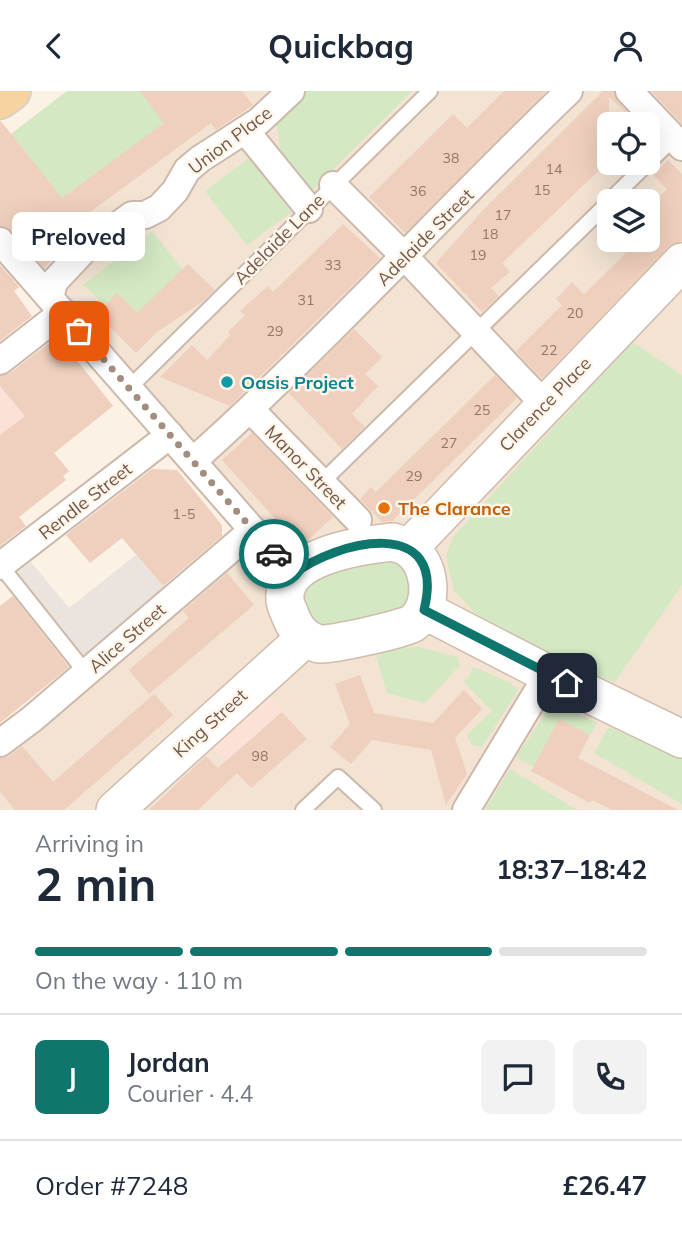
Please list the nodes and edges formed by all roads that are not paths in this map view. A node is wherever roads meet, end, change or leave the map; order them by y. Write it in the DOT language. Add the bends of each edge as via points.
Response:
graph roads {
  1 [pos="10,91"];
  2 [pos="291,91"];
  3 [pos="430,91"];
  4 [pos="629,91"];
  5 [pos="567,93"];
  6 [pos="0,99"];
  7 [pos="246,130"];
  8 [pos="679,139"];
  9 [pos="333,185"];
  10 [pos="623,189"];
  11 [pos="309,209"];
  12 [pos="597,214"];
  13 [pos="0,241"];
  14 [pos="405,257"];
  15 [pos="682,262"];
  16 [pos="56,305"];
  17 [pos="476,331"];
  18 [pos="0,361"];
  19 [pos="129,388"];
  20 [pos="544,404"];
  21 [pos="251,410"];
  22 [pos="170,435"];
  23 [pos="192,461"];
  24 [pos="321,482"];
  25 [pos="358,520"];
  26 [pos="253,530"];
  27 [pos="409,548"];
  28 [pos="0,566"];
  29 [pos="292,575"];
  30 [pos="424,610"];
  31 [pos="305,638"];
  32 [pos="86,673"];
  33 [pos="548,674"];
  34 [pos="682,739"];
  35 [pos="0,743"];
  36 [pos="115,810"];
  37 [pos="303,810"];
  38 [pos="374,810"];
  39 [pos="466,810"];
  1 -- 6 [label="main road"];
  2 -- 7 [label="street, Union Place"];
  3 -- 9 [label="lane, Adelaide Lane"];
  4 -- 8 [label="street"];
  5 -- 14 [label="street, Adelaide Street"];
  7 -- 11 [label="street"];
  7 -- 16 [label="street, Union Place" via="187,170 159,208 132,215 83,251 54,282"];
  8 -- 10 [label="lane"];
  9 -- 11 [label="lane, Adelaide Lane"];
  9 -- 14 [label="street"];
  11 -- 19 [label="lane, Adelaide Lane"];
  12 -- 17 [label="lane"];
  13 -- 16 [label="street"];
  14 -- 17 [label="street"];
  14 -- 21 [label="street, Adelaide Street"];
  15 -- 20 [label="street, Clarence Place"];
  16 -- 18 [label="street"];
  16 -- 19 [label="street"];
  17 -- 20 [label="street"];
  17 -- 24 [label="lane"];
  19 -- 22 [label="street"];
  20 -- 27 [label="street, Clarence Place"];
  21 -- 23 [label="street, Manor Street"];
  21 -- 24 [label="street, Manor Street"];
  22 -- 23 [label="street"];
  22 -- 28 [label="street, Rendle Street"];
  23 -- 26 [label="street"];
  24 -- 25 [label="street, Manor Street"];
  26 -- 29 [label="street"];
  26 -- 32 [label="street, Alice Street"];
  27 -- 29 [label="street" via="393,542 336,552"];
  27 -- 30 [label="street" via="428,579"];
  28 -- 32 [label="lane"];
  29 -- 31 [label="street" via="285,600 295,628"];
  30 -- 31 [label="street" via="413,623 395,630 322,645"];
  30 -- 33 [label="street"];
  31 -- 36 [label="street, King Street"];
  32 -- 35 [label="street, Alice Street"];
  33 -- 34 [label="street"];
  33 -- 39 [label="street"];
  37 -- 38 [label="lane" via="338,777"];
}
